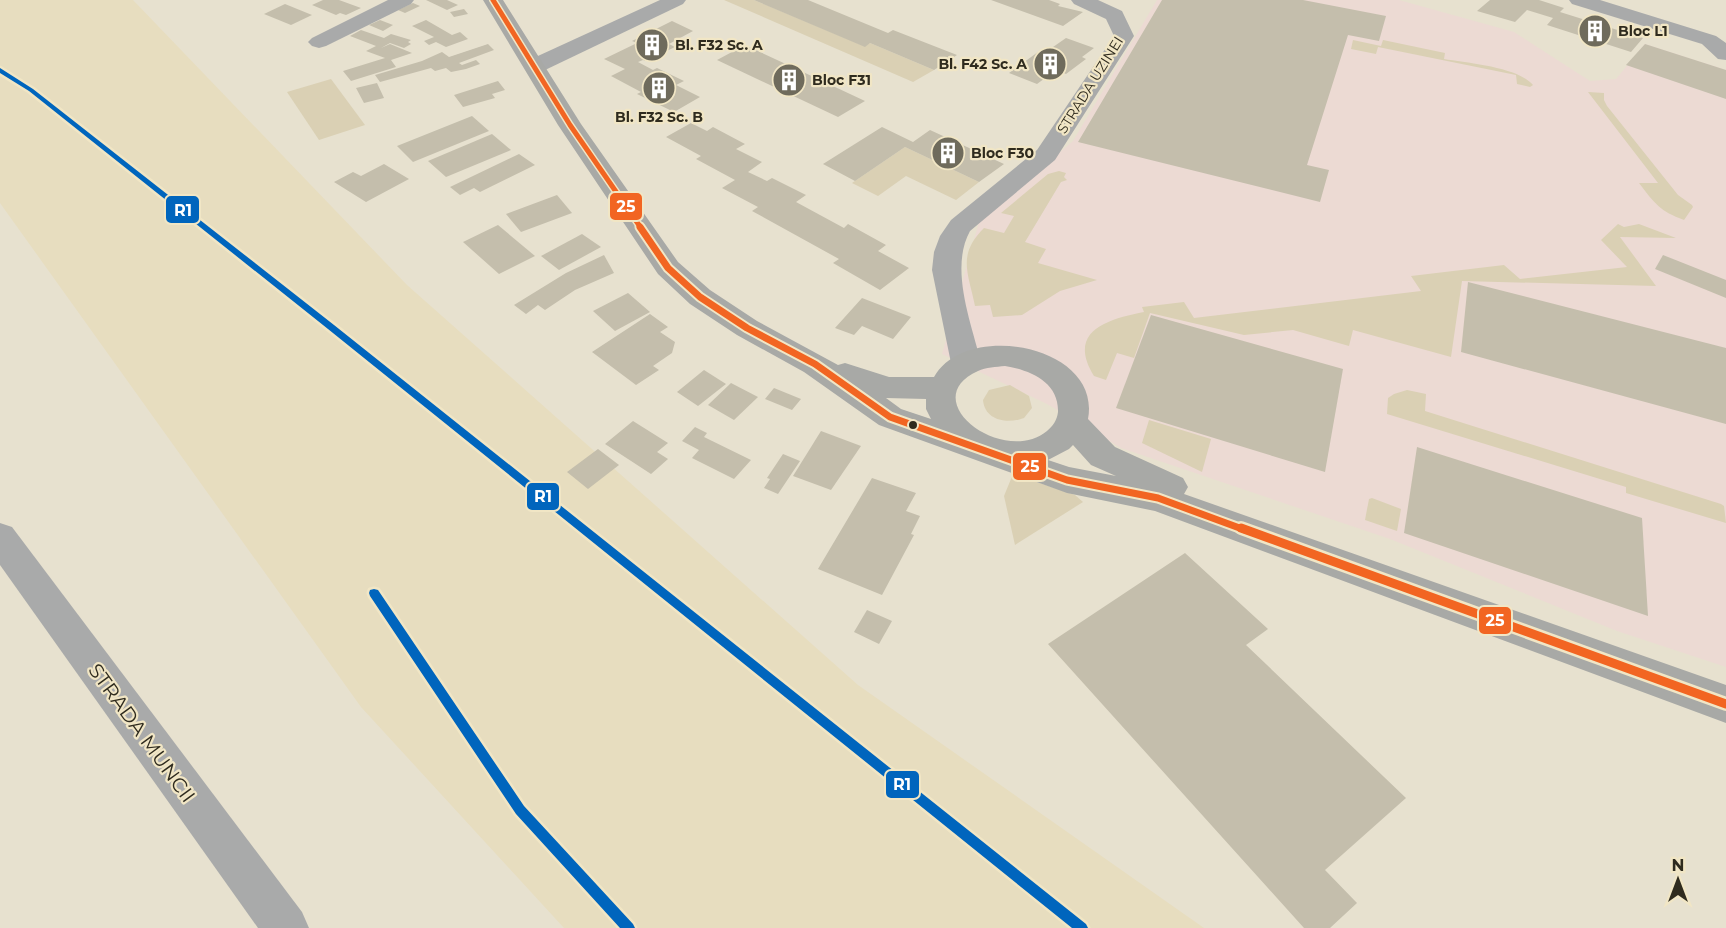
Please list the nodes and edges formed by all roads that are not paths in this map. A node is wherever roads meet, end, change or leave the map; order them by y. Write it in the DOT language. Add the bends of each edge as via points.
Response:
graph roads {
  1 [pos="405,0"];
  2 [pos="493,0"];
  3 [pos="676,0"];
  4 [pos="1081,0"];
  5 [pos="1579,0"];
  6 [pos="319,42"];
  7 [pos="1726,54"];
  8 [pos="535,66"];
  9 [pos="966,363"];
  10 [pos="815,364"];
  11 [pos="942,388"];
  12 [pos="1073,423"];
  13 [pos="982,449"];
  14 [pos="0,537"];
  15 [pos="1726,687"];
  16 [pos="1726,704"];
  17 [pos="286,928"];
  1 -- 6 [label="street"];
  2 -- 8 [label="main road"];
  3 -- 8 [label="street"];
  4 -- 9 [label="street, STRADA UZINEI" via="1115,15 1124,36 1046,155 960,226 952,237 946,270"];
  5 -- 7 [label="street" via="1709,40"];
  8 -- 10 [label="main road" via="570,125 668,268 700,297 747,328"];
  9 -- 11 [label="main road" via="951,374"];
  9 -- 12 [label="main road" via="1005,355 1044,366 1060,377 1071,392"];
  10 -- 11 [label="main road" via="889,388"];
  10 -- 13 [label="main road" via="890,417"];
  11 -- 13 [label="main road" via="940,408 950,427"];
  12 -- 13 [label="main road" via="1063,437 1047,448 1004,454"];
  12 -- 15 [label="main road" via="1103,456 1158,483"];
  13 -- 16 [label="main road" via="1067,480 1158,498"];
  14 -- 17 [label="street, STRADA MUNCII"];
}
